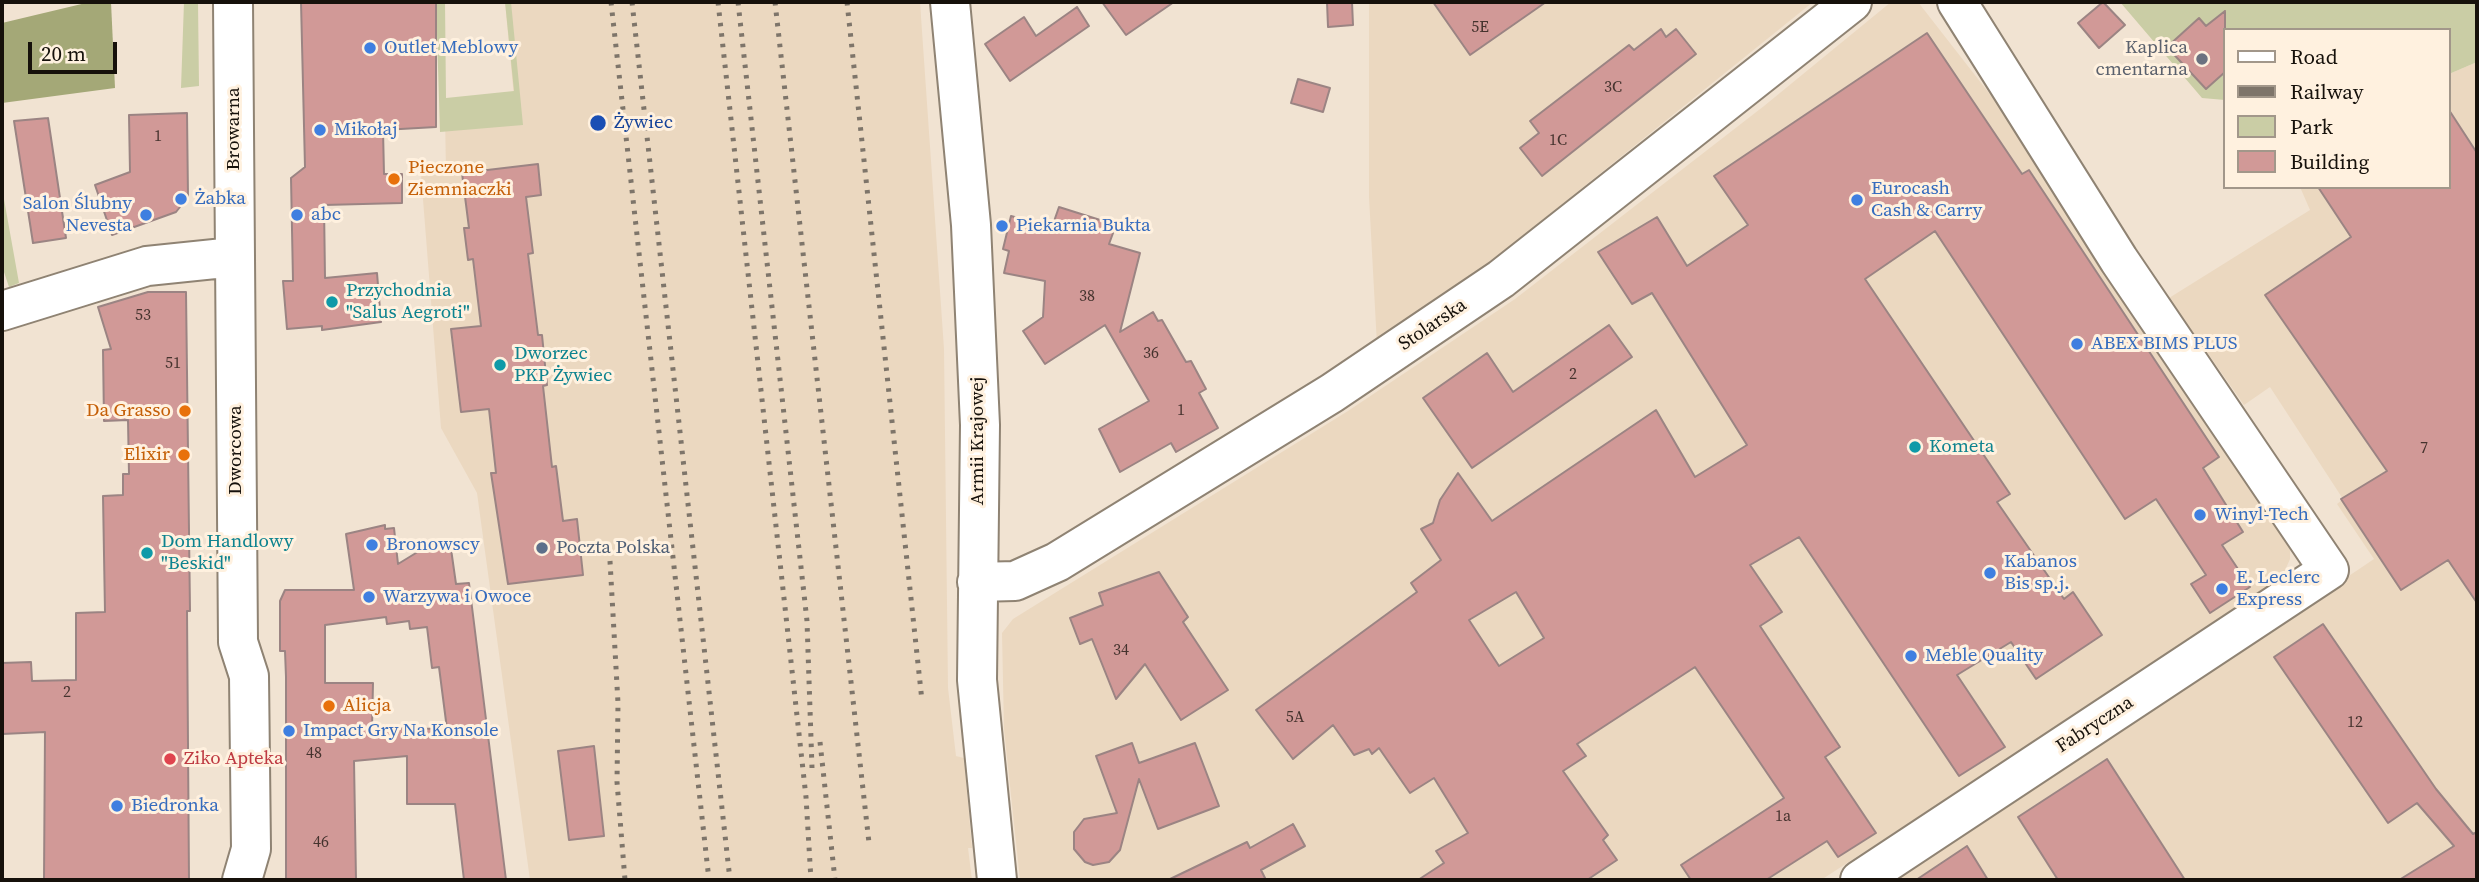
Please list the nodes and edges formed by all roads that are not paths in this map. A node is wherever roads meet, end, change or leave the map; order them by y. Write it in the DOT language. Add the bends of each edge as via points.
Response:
graph roads {
  1 [pos="233,2"];
  2 [pos="950,2"];
  3 [pos="1852,2"];
  4 [pos="1956,2"];
  5 [pos="234,257"];
  6 [pos="2,311"];
  7 [pos="977,582"];
  8 [pos="240,880"];
  9 [pos="996,880"];
  10 [pos="1860,880"];
  1 -- 5 [label="street, Browarna"];
  2 -- 7 [label="street, Armii Krajowej" via="971,225 978,360"];
  3 -- 7 [label="street, Stolarska" via="1501,279 1332,393 1057,562 1015,581"];
  4 -- 10 [label="street, Fabryczna" via="2119,260 2329,570"];
  5 -- 6 [label="street" via="147,266"];
  5 -- 8 [label="street, Dworcowa" via="238,642 249,676 251,849"];
  7 -- 9 [label="street, Armii Krajowej" via="978,693"];
}
